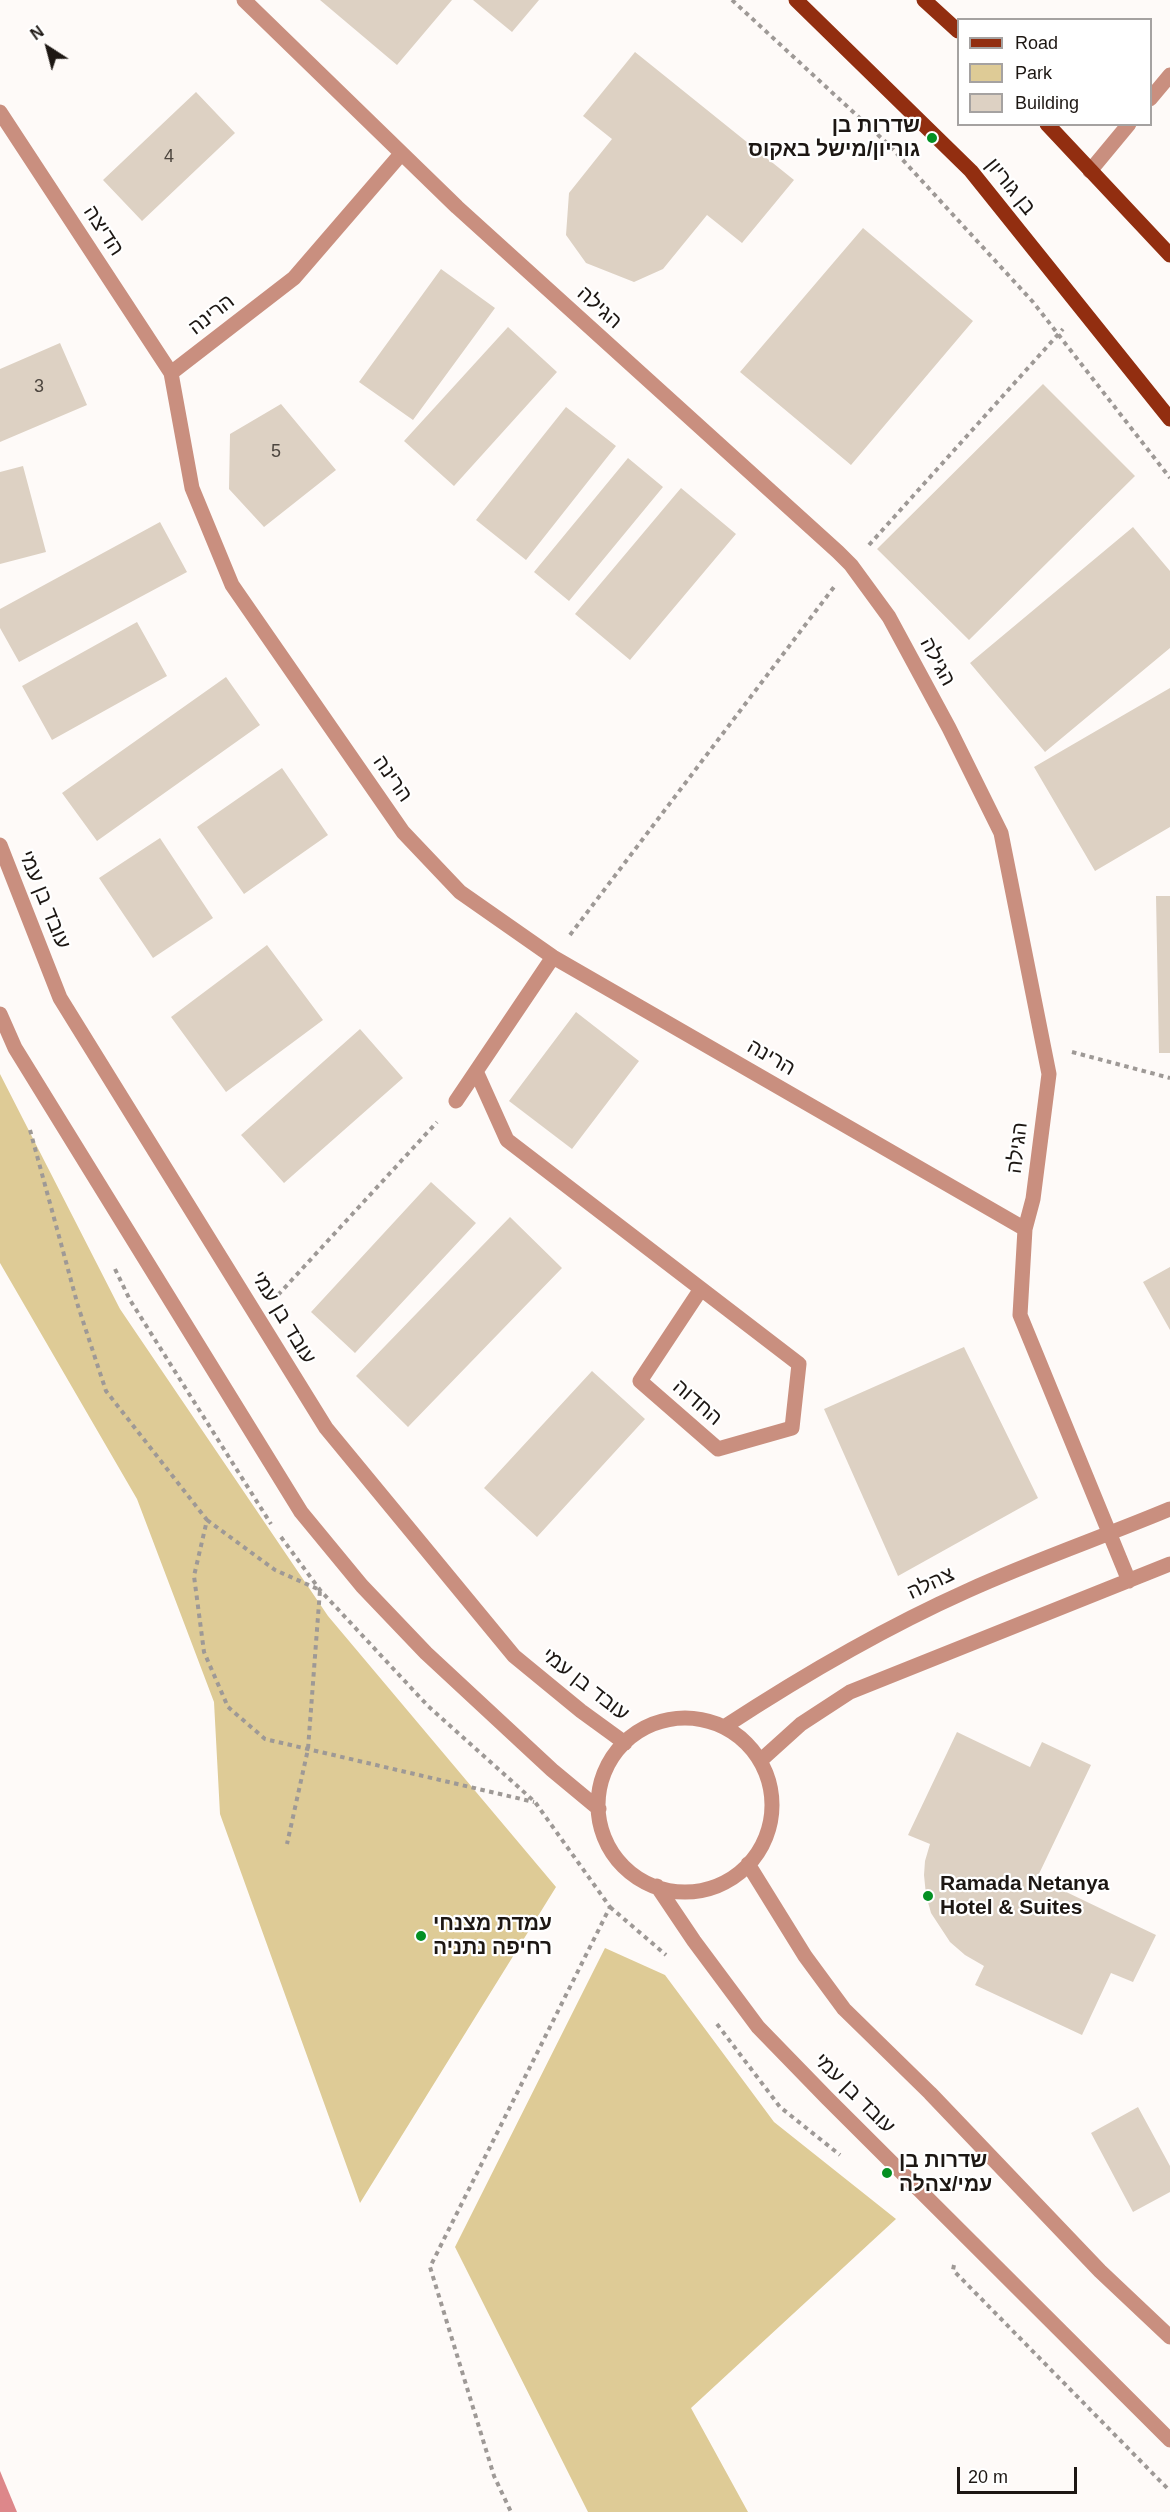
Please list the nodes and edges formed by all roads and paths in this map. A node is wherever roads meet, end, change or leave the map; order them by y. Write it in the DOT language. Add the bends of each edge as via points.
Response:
graph roads {
  1 [pos="244,0"];
  2 [pos="732,0"];
  3 [pos="796,0"];
  4 [pos="924,0"];
  5 [pos="957,30"];
  6 [pos="1170,75"];
  7 [pos="1152,97"];
  8 [pos="0,112"];
  9 [pos="1049,126"];
  10 [pos="1127,126"];
  11 [pos="401,154"];
  12 [pos="1090,171"];
  13 [pos="1170,255"];
  14 [pos="1081,308"];
  15 [pos="1058,333"];
  16 [pos="171,373"];
  17 [pos="1170,419"];
  18 [pos="1170,478"];
  19 [pos="851,565"];
  20 [pos="0,845"];
  21 [pos="553,957"];
  22 [pos="0,1014"];
  23 [pos="1043,1044"];
  24 [pos="476,1071"];
  25 [pos="1170,1078"];
  26 [pos="456,1101"];
  27 [pos="28,1122"];
  28 [pos="1025,1229"];
  29 [pos="701,1289"];
  30 [pos="259,1317"];
  31 [pos="1170,1509"];
  32 [pos="207,1520"];
  33 [pos="1110,1534"];
  34 [pos="1170,1564"];
  35 [pos="1129,1581"];
  36 [pos="724,1727"];
  37 [pos="625,1743"];
  38 [pos="308,1749"];
  39 [pos="760,1761"];
  40 [pos="599,1809"];
  41 [pos="287,1844"];
  42 [pos="748,1864"];
  43 [pos="657,1886"];
  44 [pos="1170,2337"];
  45 [pos="1170,2440"];
  46 [pos="511,2512"];
  1 -- 11 [label="street, הגילה"];
  2 -- 15 [label="path" via="890,146"];
  3 -- 14 [label="main road, בן גוריון" via="971,171"];
  4 -- 5 [label="main road"];
  6 -- 7 [label="street"];
  8 -- 16 [label="street, הדיצה"];
  9 -- 12 [label="main road"];
  10 -- 12 [label="street"];
  11 -- 16 [label="street, הרינה" via="294,278"];
  11 -- 19 [label="street, הגילה"];
  12 -- 13 [label="main road"];
  14 -- 15 [label="path"];
  14 -- 17 [label="main road, בן גוריון"];
  15 -- 18 [label="path"];
  15 -- 19 [label="path"];
  16 -- 21 [label="street, הרינה" via="192,488 232,585 403,832 460,892"];
  19 -- 21 [label="path"];
  19 -- 23 [label="street, הגילה" via="889,617 1001,832"];
  20 -- 30 [label="street, עובד בן עמי" via="60,998"];
  21 -- 24 [label="street"];
  21 -- 28 [label="street, הרינה"];
  22 -- 40 [label="street" via="21,1058 301,1512 362,1586 426,1653"];
  23 -- 25 [label="path"];
  23 -- 28 [label="street, הגילה" via="1049,1074 1033,1199"];
  24 -- 26 [label="street"];
  24 -- 29 [label="street, החדוה" via="507,1140"];
  26 -- 30 [label="path"];
  27 -- 32 [label="path" via="78,1306 106,1391"];
  28 -- 33 [label="street, הגילה" via="1020,1315"];
  29 -- 29 [label="street, החדוה" via="799,1364 792,1428 718,1449 640,1381"];
  30 -- 37 [label="street, עובד בן עמי" via="326,1428 514,1656"];
  31 -- 33 [label="street, צהלה"];
  32 -- 38 [label="path" via="195,1576 204,1652 228,1707 265,1738"];
  32 -- 38 [label="path" via="274,1570 320,1590"];
  33 -- 35 [label="street, הגילה"];
  33 -- 36 [label="street, צהלה" via="968,1590 883,1630"];
  34 -- 35 [label="street"];
  35 -- 39 [label="street" via="850,1692 801,1724"];
  36 -- 37 [label="street" via="699,1718 664,1720 633,1734"];
  36 -- 39 [label="street" via="756,1753"];
  37 -- 40 [label="street" via="610,1760 598,1791"];
  38 -- 41 [label="path"];
  38 -- 46 [label="path" via="535,1802 610,1907 430,2267 494,2476"];
  39 -- 42 [label="street" via="771,1783 772,1818 760,1850"];
  40 -- 43 [label="street" via="599,1825 614,1857 639,1879"];
  42 -- 43 [label="street" via="737,1876 706,1890 671,1892"];
  42 -- 44 [label="street" via="805,1956 844,2009 1100,2271"];
  43 -- 45 [label="street, עובד בן עמי" via="758,2027"];
}
